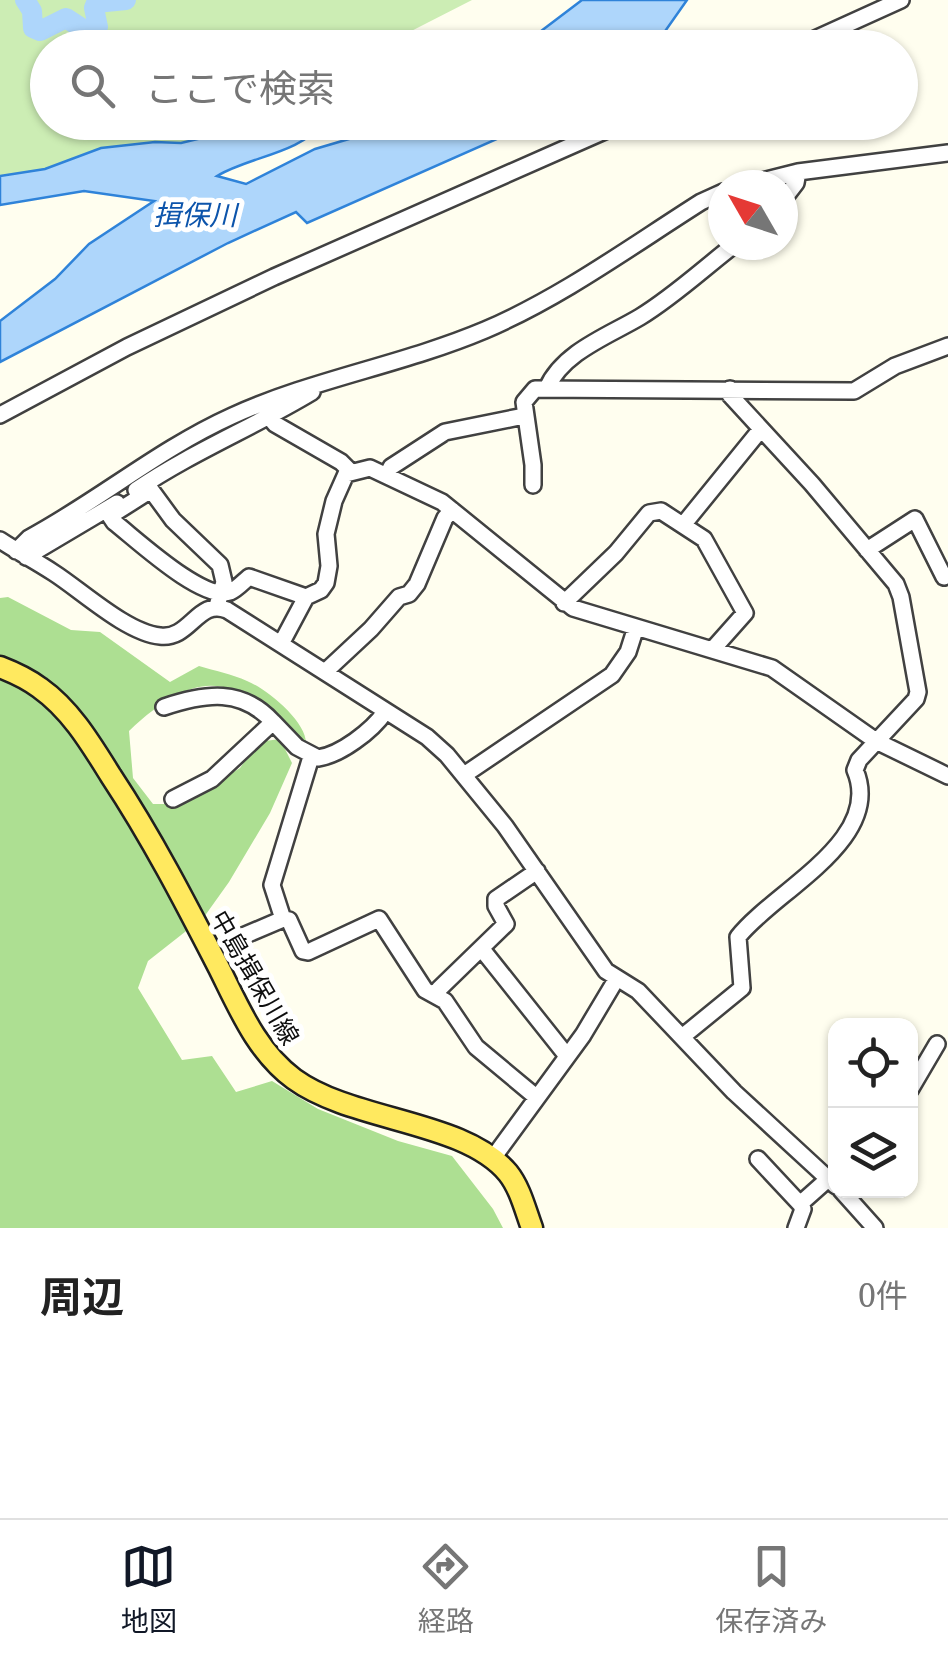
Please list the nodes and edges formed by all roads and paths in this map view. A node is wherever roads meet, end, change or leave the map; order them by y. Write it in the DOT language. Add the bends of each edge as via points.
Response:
graph roads {
  1 [pos="901,0"];
  2 [pos="835,30"];
  3 [pos="585,140"];
  4 [pos="948,153"];
  5 [pos="798,172"];
  6 [pos="708,199"];
  7 [pos="714,260"];
  8 [pos="948,346"];
  9 [pos="320,382"];
  10 [pos="547,388"];
  11 [pos="730,389"];
  12 [pos="0,415"];
  13 [pos="524,416"];
  14 [pos="270,418"];
  15 [pos="761,429"];
  16 [pos="350,471"];
  17 [pos="387,474"];
  18 [pos="533,485"];
  19 [pos="452,510"];
  20 [pos="684,525"];
  21 [pos="0,540"];
  22 [pos="867,550"];
  23 [pos="21,554"];
  24 [pos="944,576"];
  25 [pos="306,596"];
  26 [pos="219,599"];
  27 [pos="564,603"];
  28 [pos="636,628"];
  29 [pos="282,642"];
  30 [pos="714,648"];
  31 [pos="0,666"];
  32 [pos="326,671"];
  33 [pos="164,707"];
  34 [pos="385,712"];
  35 [pos="274,722"];
  36 [pos="876,740"];
  37 [pos="311,757"];
  38 [pos="464,775"];
  39 [pos="948,776"];
  40 [pos="173,800"];
  41 [pos="537,871"];
  42 [pos="282,920"];
  43 [pos="236,939"];
  44 [pos="482,948"];
  45 [pos="617,978"];
  46 [pos="436,996"];
  47 [pos="682,1037"];
  48 [pos="938,1044"];
  49 [pos="567,1056"];
  50 [pos="918,1077"];
  51 [pos="536,1098"];
  52 [pos="493,1158"];
  53 [pos="758,1159"];
  54 [pos="828,1176"];
  55 [pos="828,1186"];
  56 [pos="849,1198"];
  57 [pos="800,1204"];
  58 [pos="532,1228"];
  59 [pos="796,1228"];
  60 [pos="875,1228"];
  1 -- 2 [label="street"];
  3 -- 12 [label="street" via="190,317"];
  4 -- 5 [label="street"];
  6 -- 9 [label="street" via="568,288 484,330"];
  7 -- 10 [label="street" via="575,356"];
  8 -- 11 [label="street" via="894,366 854,391"];
  9 -- 14 [label="street"];
  9 -- 23 [label="street" via="188,439 29,538"];
  10 -- 11 [label="street"];
  10 -- 13 [label="street" via="528,394"];
  11 -- 15 [label="street"];
  13 -- 17 [label="street" via="445,432"];
  13 -- 18 [label="street"];
  14 -- 16 [label="street"];
  14 -- 23 [label="street" via="189,456 100,514"];
  15 -- 20 [label="street"];
  15 -- 22 [label="street"];
  16 -- 17 [label="street"];
  16 -- 25 [label="street" via="326,534 326,583"];
  17 -- 19 [label="street"];
  19 -- 27 [label="street"];
  19 -- 32 [label="street" via="418,584"];
  20 -- 27 [label="street" via="661,511 649,514"];
  20 -- 30 [label="street" via="704,539 745,614"];
  21 -- 23 [label="street"];
  22 -- 24 [label="street" via="915,519"];
  22 -- 36 [label="street" via="901,596 918,692"];
  23 -- 26 [label="street" via="156,636 178,633"];
  25 -- 26 [label="street" via="249,577"];
  25 -- 29 [label="street"];
  26 -- 26 [label="street" via="220,565 151,490 110,516"];
  26 -- 29 [label="street"];
  27 -- 28 [label="street"];
  28 -- 30 [label="street"];
  28 -- 38 [label="street" via="612,675"];
  29 -- 32 [label="street"];
  30 -- 36 [label="street" via="783,674"];
  31 -- 52 [label="main road, 中島揖保川線" via="40,687 84,734 146,829 244,1017 276,1064 323,1096 454,1138"];
  32 -- 34 [label="street"];
  33 -- 35 [label="street" via="235,697"];
  34 -- 37 [label="street" via="339,751"];
  34 -- 38 [label="street" via="439,746"];
  35 -- 37 [label="street"];
  35 -- 40 [label="street" via="212,779"];
  36 -- 39 [label="street"];
  36 -- 47 [label="street" via="858,760 860,807 849,830 738,938 742,988"];
  37 -- 42 [label="street" via="272,885"];
  38 -- 41 [label="street"];
  41 -- 44 [label="street" via="496,899 506,924"];
  41 -- 45 [label="street"];
  42 -- 43 [label="street"];
  42 -- 46 [label="street" via="289,920 308,952 377,918 424,990"];
  44 -- 46 [label="street"];
  44 -- 49 [label="street"];
  45 -- 47 [label="street"];
  45 -- 49 [label="street"];
  46 -- 51 [label="street" via="476,1046"];
  47 -- 54 [label="street"];
  48 -- 50 [label="street"];
  49 -- 51 [label="street"];
  51 -- 52 [label="street"];
  52 -- 58 [label="main road, 中島揖保川線" via="518,1189"];
  53 -- 57 [label="street"];
  55 -- 57 [label="street"];
  56 -- 60 [label="street"];
  57 -- 59 [label="street"];
}
